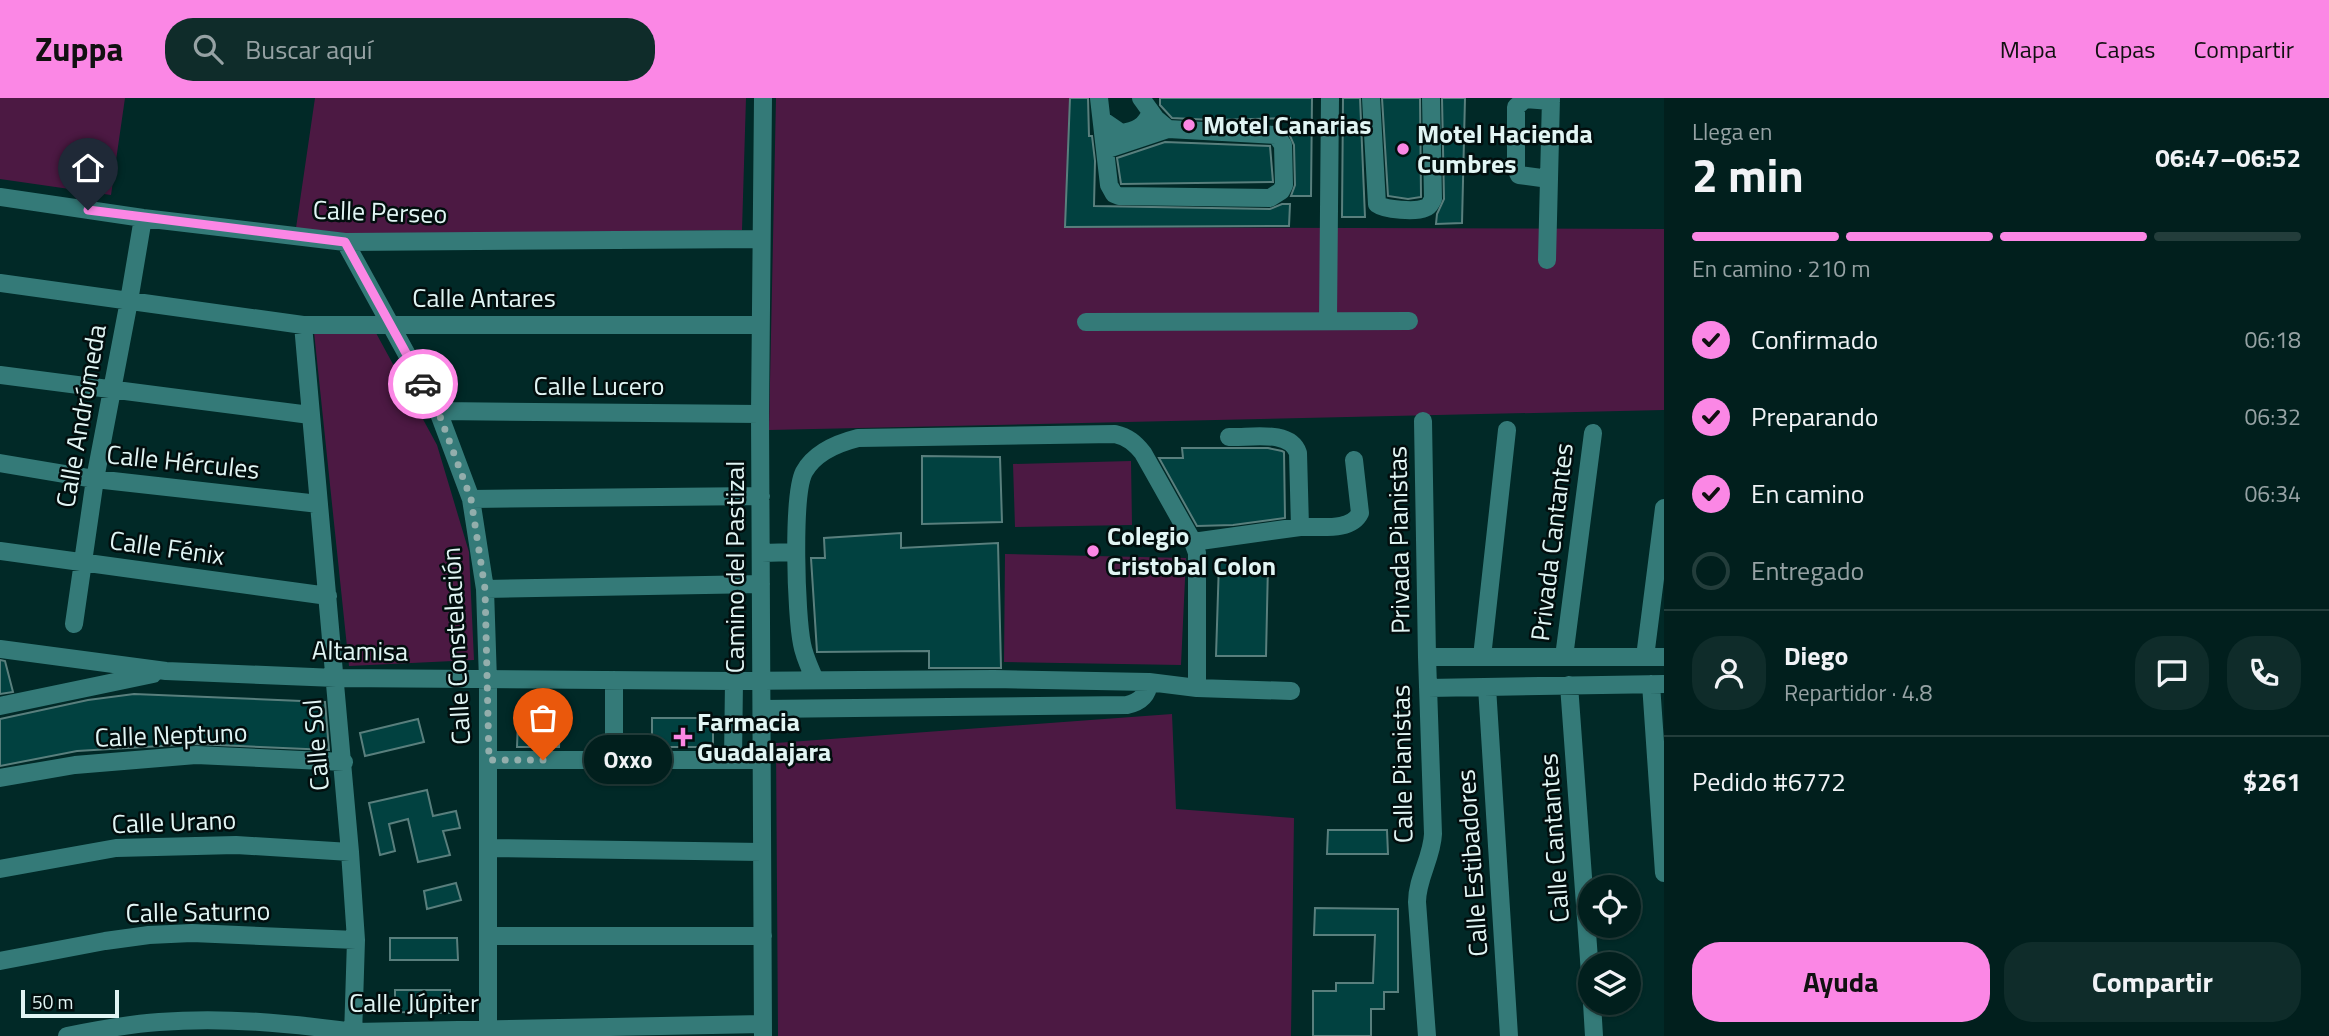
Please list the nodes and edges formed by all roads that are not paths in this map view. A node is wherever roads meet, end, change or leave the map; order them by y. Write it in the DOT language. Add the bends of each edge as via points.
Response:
graph roads {
  1 [pos="763,98"];
  2 [pos="1099,98"];
  3 [pos="1330,98"];
  4 [pos="1371,98"];
  5 [pos="1431,98"];
  6 [pos="1551,100"];
  7 [pos="1146,105"];
  8 [pos="1102,120"];
  9 [pos="1168,129"];
  10 [pos="1105,150"];
  11 [pos="1549,179"];
  12 [pos="0,197"];
  13 [pos="143,218"];
  14 [pos="761,239"];
  15 [pos="345,242"];
  16 [pos="1547,260"];
  17 [pos="0,283"];
  18 [pos="129,302"];
  19 [pos="1328,320"];
  20 [pos="1409,321"];
  21 [pos="1086,322"];
  22 [pos="390,324"];
  23 [pos="303,325"];
  24 [pos="760,325"];
  25 [pos="0,374"];
  26 [pos="111,391"];
  27 [pos="438,411"];
  28 [pos="760,414"];
  29 [pos="310,415"];
  30 [pos="1423,421"];
  31 [pos="1507,430"];
  32 [pos="1593,433"];
  33 [pos="1229,437"];
  34 [pos="1354,460"];
  35 [pos="0,464"];
  36 [pos="95,479"];
  37 [pos="761,496"];
  38 [pos="471,499"];
  39 [pos="319,504"];
  40 [pos="1664,508"];
  41 [pos="1300,527"];
  42 [pos="1193,542"];
  43 [pos="0,551"];
  44 [pos="796,552"];
  45 [pos="761,553"];
  46 [pos="83,563"];
  47 [pos="761,584"];
  48 [pos="485,589"];
  49 [pos="328,596"];
  50 [pos="74,624"];
  51 [pos="0,649"];
  52 [pos="1427,657"];
  53 [pos="1482,657"];
  54 [pos="1564,657"];
  55 [pos="1645,657"];
  56 [pos="1664,657"];
  57 [pos="166,671"];
  58 [pos="336,678"];
  59 [pos="994,679"];
  60 [pos="614,680"];
  61 [pos="815,680"];
  62 [pos="488,681"];
  63 [pos="734,681"];
  64 [pos="762,681"];
  65 [pos="1149,682"];
  66 [pos="1657,684"];
  67 [pos="1569,685"];
  68 [pos="1487,687"];
  69 [pos="1197,688"];
  70 [pos="1428,688"];
  71 [pos="1291,691"];
  72 [pos="0,705"];
  73 [pos="996,706"];
  74 [pos="762,709"];
  75 [pos="614,739"];
  76 [pos="489,760"];
  77 [pos="733,760"];
  78 [pos="761,760"];
  79 [pos="344,762"];
  80 [pos="0,778"];
  81 [pos="489,848"];
  82 [pos="350,852"];
  83 [pos="762,852"];
  84 [pos="0,869"];
  85 [pos="1664,873"];
  86 [pos="489,936"];
  87 [pos="763,936"];
  88 [pos="356,940"];
  89 [pos="1588,952"];
  90 [pos="0,961"];
  91 [pos="1593,1015"];
  92 [pos="763,1030"];
  93 [pos="488,1033"];
  94 [pos="353,1034"];
  95 [pos="67,1036"];
  96 [pos="1427,1036"];
  97 [pos="1509,1036"];
  98 [pos="1594,1036"];
  1 -- 14 [label="street, Camino del Pastizal"];
  2 -- 8 [label="street"];
  3 -- 19 [label="street"];
  4 -- 5 [label="street" via="1377,204 1385,209 1422,209 1431,204"];
  6 -- 11 [label="street"];
  6 -- 11 [label="street" via="1525,99 1516,107 1518,175"];
  7 -- 8 [label="street" via="1142,127 1132,132 1121,133"];
  7 -- 9 [label="street"];
  8 -- 10 [label="street"];
  9 -- 10 [label="street"];
  9 -- 10 [label="street" via="1276,135 1283,145 1281,191 1270,198 1119,196 1109,185"];
  11 -- 16 [label="street"];
  12 -- 13 [label="street, Calle Perseo"];
  13 -- 15 [label="street, Calle Perseo"];
  13 -- 18 [label="street, Calle Andrómeda"];
  14 -- 15 [label="street, Calle Perseo"];
  14 -- 24 [label="street, Camino del Pastizal"];
  15 -- 22 [label="street, Calle Constelación"];
  17 -- 18 [label="street, Calle Antares"];
  18 -- 23 [label="street, Calle Antares"];
  18 -- 26 [label="street, Calle Andrómeda"];
  19 -- 20 [label="street"];
  19 -- 21 [label="street"];
  22 -- 23 [label="street, Calle Antares"];
  22 -- 24 [label="street, Calle Antares"];
  22 -- 27 [label="street, Calle Constelación"];
  23 -- 29 [label="street, Calle Sol"];
  24 -- 28 [label="street, Camino del Pastizal"];
  25 -- 26 [label="street"];
  26 -- 29 [label="street"];
  26 -- 36 [label="street, Calle Andrómeda"];
  27 -- 28 [label="street, Calle Lucero"];
  27 -- 38 [label="street, Calle Constelación"];
  28 -- 37 [label="street, Camino del Pastizal"];
  29 -- 39 [label="street, Calle Sol"];
  30 -- 52 [label="street, Privada Pianistas"];
  31 -- 53 [label="street"];
  32 -- 54 [label="street, Privada Cantantes"];
  33 -- 41 [label="street" via="1284,438 1296,446"];
  34 -- 41 [label="street" via="1360,513 1356,521"];
  35 -- 36 [label="street, Calle Hércules"];
  36 -- 39 [label="street, Calle Hércules"];
  36 -- 46 [label="street, Calle Andrómeda"];
  37 -- 38 [label="street"];
  37 -- 45 [label="street, Camino del Pastizal"];
  38 -- 48 [label="street, Calle Constelación"];
  39 -- 49 [label="street, Calle Sol"];
  40 -- 55 [label="street"];
  41 -- 42 [label="street"];
  42 -- 44 [label="street" via="1143,453 1125,437 921,436 858,438 818,456 804,472"];
  42 -- 69 [label="street" via="1199,564"];
  43 -- 46 [label="street, Calle Fénix"];
  44 -- 45 [label="street"];
  44 -- 61 [label="street" via="802,645"];
  45 -- 47 [label="street, Camino del Pastizal"];
  46 -- 49 [label="street, Calle Fénix"];
  46 -- 50 [label="street, Calle Andrómeda"];
  47 -- 48 [label="street"];
  47 -- 64 [label="street, Camino del Pastizal"];
  48 -- 62 [label="street, Calle Constelación"];
  49 -- 58 [label="street, Calle Sol"];
  51 -- 57 [label="street, Altamisa"];
  52 -- 53 [label="street"];
  52 -- 70 [label="street, Calle Pianistas"];
  53 -- 54 [label="street"];
  54 -- 55 [label="street"];
  55 -- 56 [label="street"];
  57 -- 58 [label="street, Altamisa"];
  57 -- 72 [label="street"];
  58 -- 62 [label="street, Altamisa"];
  58 -- 79 [label="street, Calle Sol"];
  59 -- 61 [label="street, Altamisa"];
  59 -- 65 [label="street, Altamisa"];
  59 -- 73 [label="street"];
  60 -- 62 [label="street, Altamisa"];
  60 -- 63 [label="street, Altamisa"];
  60 -- 75 [label="street"];
  61 -- 64 [label="street, Altamisa"];
  62 -- 76 [label="street, Calle Constelación"];
  63 -- 64 [label="street, Altamisa"];
  63 -- 77 [label="street"];
  64 -- 74 [label="street, Camino del Pastizal"];
  65 -- 69 [label="street, Altamisa"];
  65 -- 73 [label="street" via="1142,699 1127,705"];
  66 -- 67 [label="street"];
  66 -- 85 [label="street"];
  67 -- 68 [label="street"];
  67 -- 89 [label="street, Calle Cantantes"];
  68 -- 70 [label="street"];
  68 -- 97 [label="street, Calle Estibadores"];
  69 -- 71 [label="street, Altamisa"];
  70 -- 96 [label="street, Calle Pianistas" via="1433,843 1417,891"];
  73 -- 74 [label="street"];
  74 -- 78 [label="street, Camino del Pastizal"];
  76 -- 77 [label="street"];
  76 -- 81 [label="street, Calle Constelación"];
  77 -- 78 [label="street"];
  78 -- 83 [label="street, Camino del Pastizal"];
  79 -- 80 [label="street, Calle Neptuno" via="196,755 75,765"];
  79 -- 82 [label="street, Calle Sol"];
  81 -- 83 [label="street"];
  81 -- 86 [label="street, Calle Constelación"];
  82 -- 84 [label="street, Calle Urano" via="236,845 116,848"];
  82 -- 88 [label="street, Calle Sol"];
  83 -- 87 [label="street, Camino del Pastizal"];
  86 -- 87 [label="street"];
  86 -- 93 [label="street, Calle Constelación"];
  87 -- 92 [label="street, Camino del Pastizal"];
  88 -- 90 [label="street, Calle Saturno" via="149,934"];
  88 -- 94 [label="street, Calle Sol"];
  91 -- 98 [label="street"];
  92 -- 93 [label="street, Calle Júpiter"];
  93 -- 94 [label="street, Calle Júpiter"];
  94 -- 95 [label="street, Calle Júpiter" via="222,1020 158,1022"];
}
